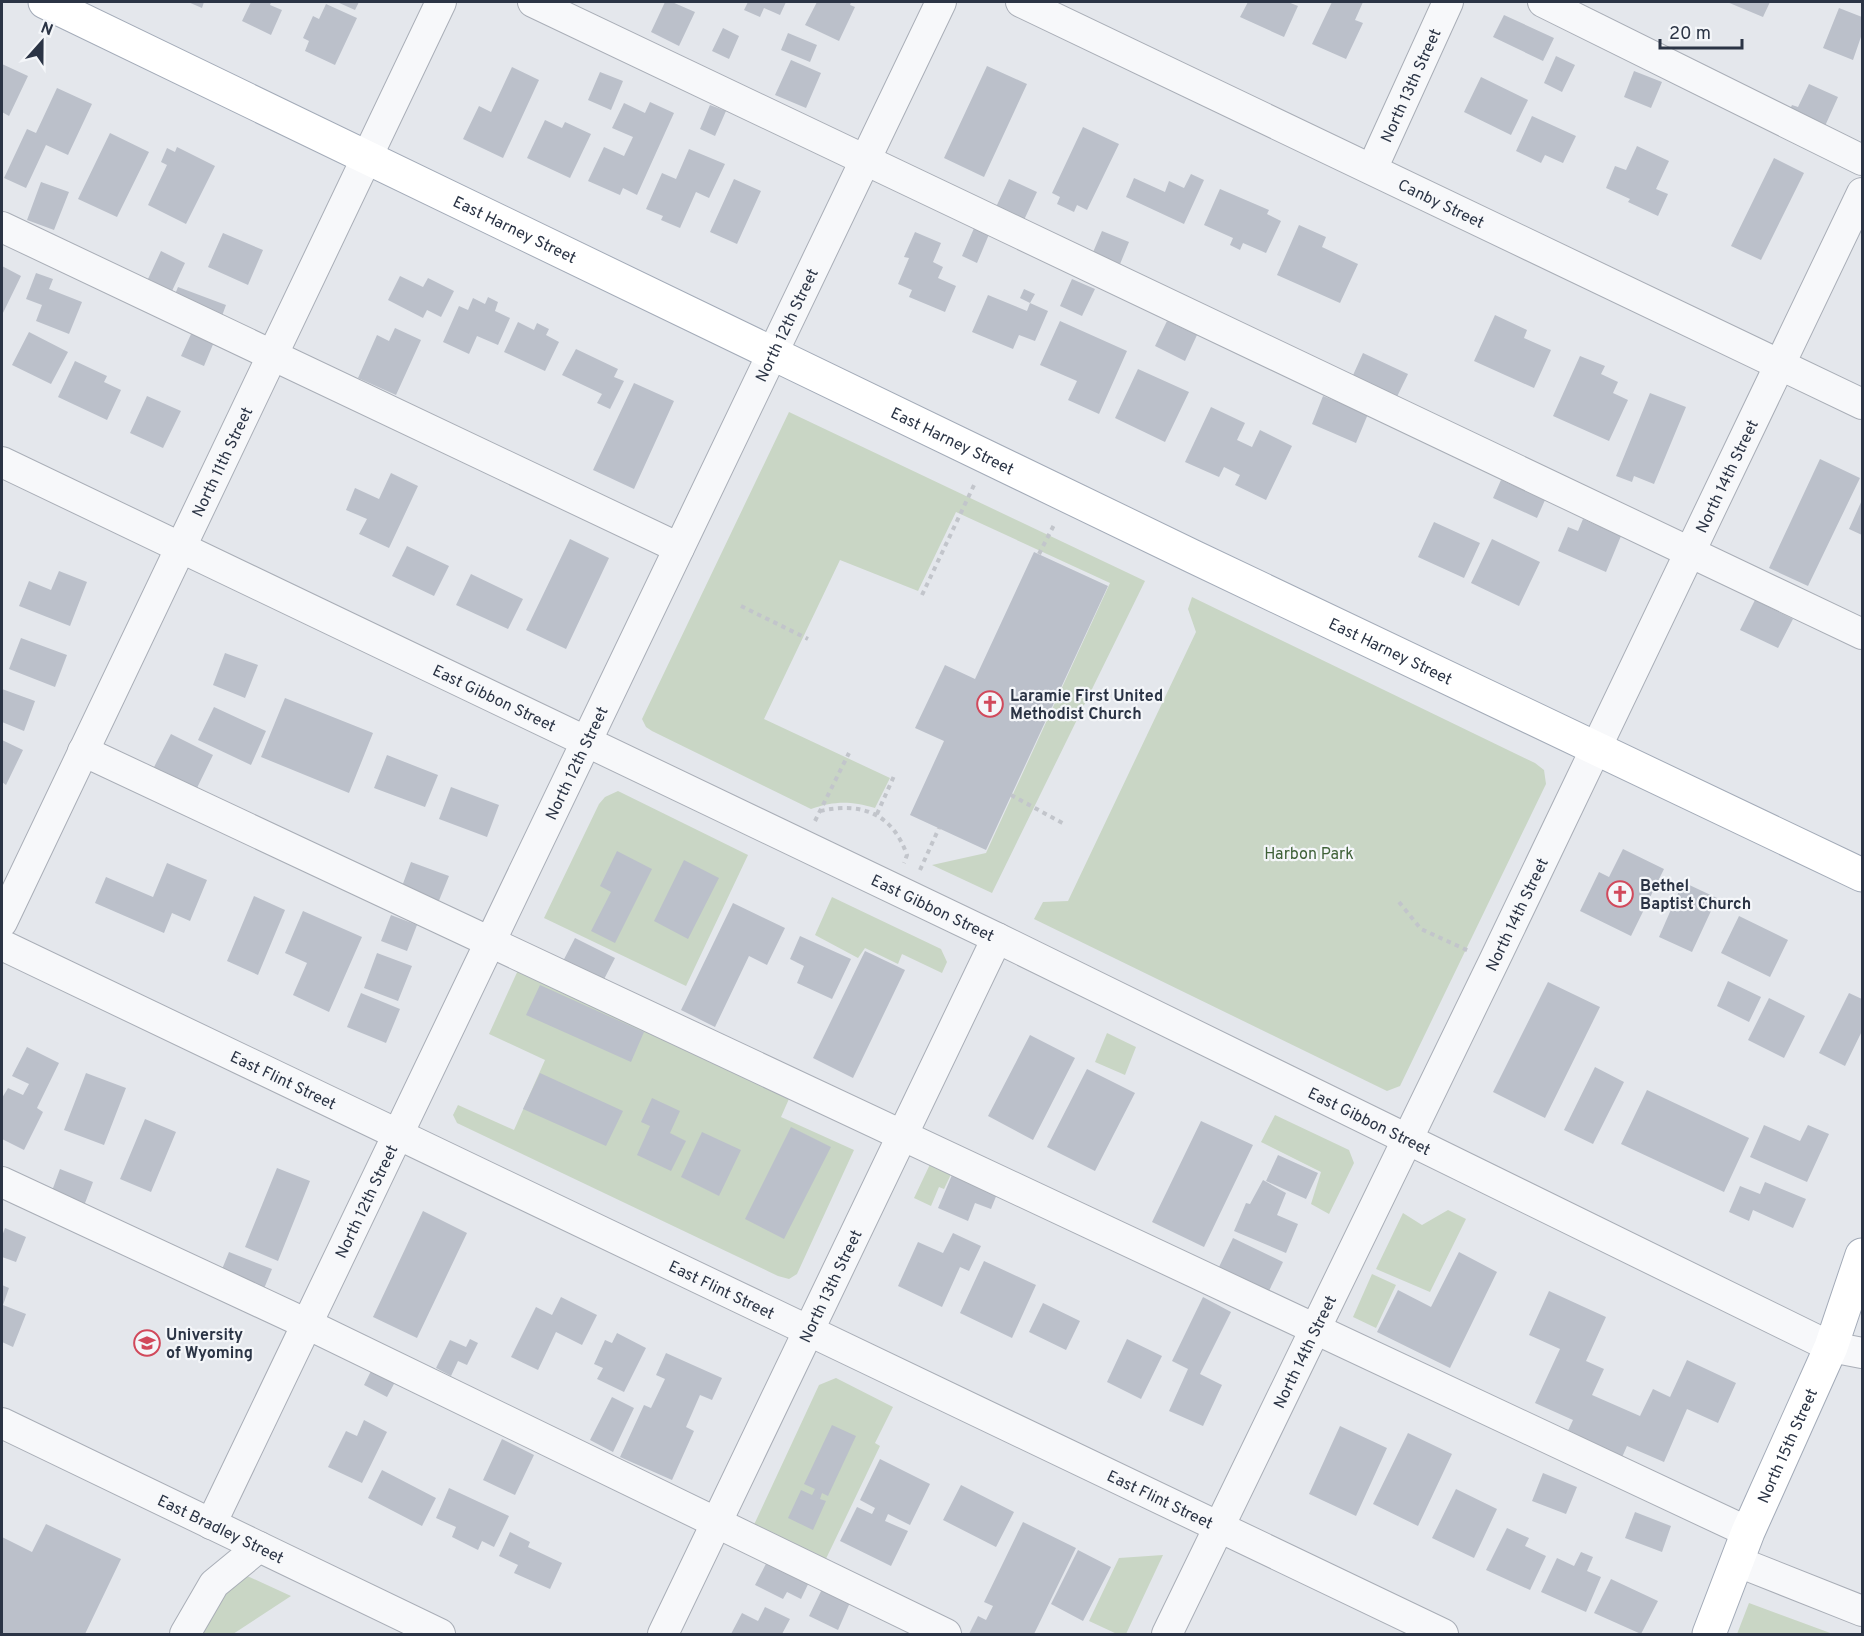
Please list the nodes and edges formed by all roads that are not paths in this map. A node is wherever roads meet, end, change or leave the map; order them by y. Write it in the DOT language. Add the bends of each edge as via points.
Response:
graph roads {
  1 [pos="45,2"];
  2 [pos="441,2"];
  3 [pos="533,2"];
  4 [pos="941,2"];
  5 [pos="1021,2"];
  6 [pos="1448,2"];
  7 [pos="1543,2"];
  8 [pos="367,157"];
  9 [pos="865,160"];
  10 [pos="1863,160"];
  11 [pos="1372,169"];
  12 [pos="1863,193"];
  13 [pos="2,227"];
  14 [pos="773,352"];
  15 [pos="272,355"];
  16 [pos="1781,365"];
  17 [pos="1863,404"];
  18 [pos="2,462"];
  19 [pos="180,548"];
  20 [pos="679,548"];
  21 [pos="1690,552"];
  22 [pos="1863,634"];
  23 [pos="586,742"];
  24 [pos="1594,748"];
  25 [pos="83,751"];
  26 [pos="1863,875"];
  27 [pos="2,922"];
  28 [pos="997,938"];
  29 [pos="490,942"];
  30 [pos="2,945"];
  31 [pos="398,1135"];
  32 [pos="903,1136"];
  33 [pos="1407,1138"];
  34 [pos="2,1182"];
  35 [pos="1863,1255"];
  36 [pos="306,1324"];
  37 [pos="1315,1329"];
  38 [pos="808,1331"];
  39 [pos="1831,1347"];
  40 [pos="1863,1353"];
  41 [pos="2,1423"];
  42 [pos="715,1523"];
  43 [pos="211,1524"];
  44 [pos="1219,1528"];
  45 [pos="1742,1546"];
  46 [pos="259,1547"];
  47 [pos="1863,1611"];
  48 [pos="406,1627"];
  49 [pos="185,1635"];
  50 [pos="440,1635"];
  51 [pos="663,1635"];
  52 [pos="946,1635"];
  53 [pos="1167,1635"];
  54 [pos="1443,1635"];
  55 [pos="1708,1635"];
  1 -- 8 [label="main road, East Harney Street"];
  2 -- 8 [label="street, North 11th Street"];
  3 -- 9 [label="street"];
  4 -- 9 [label="street, North 12th Street"];
  5 -- 11 [label="street, Canby Street"];
  6 -- 11 [label="street, North 13th Street"];
  7 -- 10 [label="street"];
  8 -- 14 [label="main road, East Harney Street"];
  8 -- 15 [label="street, North 11th Street"];
  9 -- 14 [label="street, North 12th Street"];
  9 -- 21 [label="street"];
  11 -- 16 [label="street, Canby Street"];
  12 -- 16 [label="street, North 14th Street"];
  13 -- 15 [label="street"];
  14 -- 20 [label="street, North 12th Street"];
  14 -- 24 [label="main road, East Harney Street"];
  15 -- 19 [label="street, North 11th Street"];
  15 -- 20 [label="street"];
  16 -- 17 [label="street, Canby Street"];
  16 -- 21 [label="street, North 14th Street"];
  18 -- 19 [label="street, East Gibbon Street"];
  19 -- 23 [label="street, East Gibbon Street"];
  19 -- 25 [label="street, North 11th Street"];
  20 -- 23 [label="street, North 12th Street"];
  21 -- 22 [label="street"];
  21 -- 24 [label="street, North 14th Street"];
  23 -- 28 [label="street, East Gibbon Street"];
  23 -- 29 [label="street, North 12th Street"];
  24 -- 26 [label="main road, East Harney Street"];
  24 -- 33 [label="street, North 14th Street"];
  25 -- 27 [label="street, North 11th Street"];
  25 -- 29 [label="street"];
  28 -- 32 [label="street, North 13th Street"];
  28 -- 33 [label="street, East Gibbon Street"];
  29 -- 31 [label="street, North 12th Street"];
  29 -- 32 [label="street"];
  30 -- 31 [label="street, East Flint Street"];
  31 -- 36 [label="street, North 12th Street"];
  31 -- 38 [label="street, East Flint Street"];
  32 -- 37 [label="street"];
  32 -- 38 [label="street, North 13th Street"];
  33 -- 37 [label="street, North 14th Street"];
  33 -- 39 [label="street, East Gibbon Street"];
  34 -- 36 [label="street"];
  35 -- 39 [label="main road, North 15th Street"];
  36 -- 42 [label="street"];
  36 -- 43 [label="street, North 12th Street"];
  37 -- 44 [label="street, North 14th Street"];
  37 -- 45 [label="street"];
  38 -- 42 [label="street, North 13th Street"];
  38 -- 44 [label="street, East Flint Street"];
  39 -- 40 [label="street, East Gibbon Street"];
  39 -- 45 [label="main road, North 15th Street"];
  41 -- 43 [label="street, East Bradley Street"];
  42 -- 51 [label="street, North 13th Street"];
  42 -- 52 [label="street"];
  43 -- 46 [label="street, East Bradley Street"];
  44 -- 53 [label="street, North 14th Street"];
  44 -- 54 [label="street, East Flint Street"];
  45 -- 47 [label="street"];
  45 -- 55 [label="main road, North 15th Street"];
  46 -- 48 [label="street, East Bradley Street"];
  46 -- 49 [label="street" via="214,1584"];
  48 -- 50 [label="street, East Bradley Street"];
}
